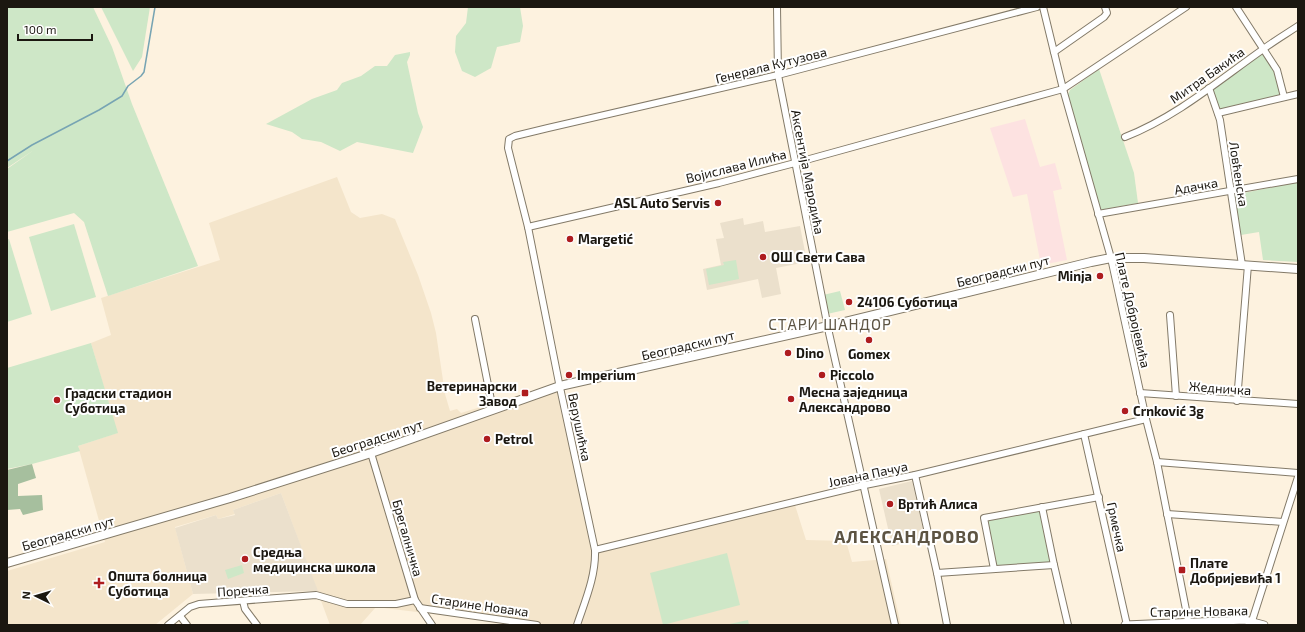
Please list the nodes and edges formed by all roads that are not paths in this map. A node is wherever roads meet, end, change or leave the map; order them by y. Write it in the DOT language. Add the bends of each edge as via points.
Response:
graph roads {
  1 [pos="777,7"];
  2 [pos="1038,7"];
  3 [pos="1043,7"];
  4 [pos="1105,7"];
  5 [pos="1184,7"];
  6 [pos="1236,7"];
  7 [pos="1298,26"];
  8 [pos="1263,48"];
  9 [pos="1054,52"];
  10 [pos="778,75"];
  11 [pos="1209,88"];
  12 [pos="1063,89"];
  13 [pos="1298,94"];
  14 [pos="1284,97"];
  15 [pos="1218,113"];
  16 [pos="1125,137"];
  17 [pos="509,139"];
  18 [pos="795,163"];
  19 [pos="1298,179"];
  20 [pos="1231,191"];
  21 [pos="1098,214"];
  22 [pos="528,227"];
  23 [pos="1111,258"];
  24 [pos="1245,265"];
  25 [pos="1298,269"];
  26 [pos="1170,315"];
  27 [pos="475,320"];
  28 [pos="828,326"];
  29 [pos="560,386"];
  30 [pos="1140,393"];
  31 [pos="1176,396"];
  32 [pos="1237,401"];
  33 [pos="1298,404"];
  34 [pos="493,410"];
  35 [pos="1146,419"];
  36 [pos="1084,434"];
  37 [pos="371,453"];
  38 [pos="1157,462"];
  39 [pos="1298,473"];
  40 [pos="915,475"];
  41 [pos="1298,477"];
  42 [pos="864,485"];
  43 [pos="1099,497"];
  44 [pos="1042,507"];
  45 [pos="1167,514"];
  46 [pos="1283,522"];
  47 [pos="595,550"];
  48 [pos="7,563"];
  49 [pos="1054,565"];
  50 [pos="994,569"];
  51 [pos="937,573"];
  52 [pos="325,597"];
  53 [pos="243,600"];
  54 [pos="415,600"];
  55 [pos="420,608"];
  56 [pos="180,616"];
  57 [pos="1252,621"];
  58 [pos="1189,623"];
  59 [pos="522,624"];
  60 [pos="168,625"];
  61 [pos="187,625"];
  62 [pos="257,625"];
  63 [pos="432,625"];
  64 [pos="537,625"];
  65 [pos="577,625"];
  66 [pos="895,625"];
  67 [pos="947,625"];
  68 [pos="1068,625"];
  69 [pos="1126,625"];
  70 [pos="1133,625"];
  71 [pos="1264,625"];
  1 -- 10 [label="street, Аксентија Мародића"];
  2 -- 10 [label="street, Генерала Кутузова"];
  3 -- 9 [label="street, Плате Добројевића"];
  4 -- 9 [label="street" via="1107,13 1104,17"];
  5 -- 12 [label="street, Војислава Илића"];
  6 -- 8 [label="street"];
  7 -- 8 [label="street, Митра Бакића"];
  8 -- 11 [label="street, Митра Бакића"];
  8 -- 14 [label="street" via="1277,70"];
  9 -- 12 [label="street, Плате Добројевића"];
  10 -- 17 [label="street, Генерала Кутузова"];
  10 -- 18 [label="street, Аксентија Мародића"];
  11 -- 15 [label="street, Ловћенска"];
  11 -- 16 [label="street, Митра Бакића" via="1166,117"];
  12 -- 18 [label="street, Војислава Илића"];
  12 -- 21 [label="street, Плате Добројевића"];
  13 -- 14 [label="street"];
  14 -- 15 [label="street"];
  15 -- 20 [label="street, Ловћенска"];
  17 -- 22 [label="street, Верушићка" via="508,148"];
  18 -- 22 [label="street, Војислава Илића"];
  18 -- 28 [label="street, Аксентија Мародића"];
  19 -- 20 [label="street, Адачка"];
  20 -- 21 [label="street, Адачка"];
  20 -- 24 [label="street, Ловћенска"];
  21 -- 23 [label="street, Плате Добројевића"];
  22 -- 29 [label="street, Верушићка"];
  23 -- 24 [label="main road, Београдски пут"];
  23 -- 28 [label="main road, Београдски пут"];
  23 -- 30 [label="street, Плате Добројевића"];
  24 -- 25 [label="main road, Београдски пут"];
  24 -- 32 [label="street, Ловћенска"];
  26 -- 31 [label="street"];
  27 -- 34 [label="street"];
  28 -- 29 [label="main road, Београдски пут"];
  28 -- 42 [label="street, Аксентија Мародића"];
  29 -- 34 [label="main road, Београдски пут"];
  29 -- 47 [label="street, Верушићка"];
  30 -- 31 [label="street, Жедничка"];
  30 -- 35 [label="street, Плате Добројевића"];
  31 -- 32 [label="street, Жедничка"];
  32 -- 33 [label="street, Жедничка"];
  34 -- 37 [label="main road, Београдски пут"];
  35 -- 36 [label="street, Јована Пачуа"];
  35 -- 38 [label="street, Плате Добројевића"];
  36 -- 40 [label="street, Јована Пачуа"];
  36 -- 43 [label="street, Грмечка"];
  37 -- 48 [label="main road, Београдски пут" via="230,498"];
  37 -- 54 [label="street, Брегалничка"];
  38 -- 39 [label="street"];
  38 -- 45 [label="street, Плате Добројевића"];
  40 -- 42 [label="street, Јована Пачуа"];
  40 -- 51 [label="street"];
  41 -- 46 [label="street"];
  42 -- 47 [label="street, Јована Пачуа"];
  42 -- 66 [label="street, Аксентија Мародића"];
  43 -- 44 [label="street"];
  43 -- 69 [label="street, Грмечка"];
  44 -- 49 [label="street"];
  44 -- 50 [label="street" via="984,518"];
  45 -- 46 [label="street"];
  45 -- 58 [label="street, Плате Добројевића"];
  46 -- 57 [label="street"];
  47 -- 65 [label="street, Верушићка" via="593,572"];
  49 -- 50 [label="street"];
  49 -- 68 [label="street"];
  50 -- 51 [label="street"];
  51 -- 67 [label="street"];
  52 -- 53 [label="street, Поречка" via="316,595"];
  52 -- 54 [label="street, Старине Новака" via="347,604 396,604"];
  53 -- 56 [label="street, Поречка" via="199,604 190,607"];
  53 -- 62 [label="street" via="245,609"];
  54 -- 55 [label="street, Брегалничка"];
  55 -- 59 [label="street, Старине Новака"];
  55 -- 63 [label="street, Брегалничка"];
  56 -- 60 [label="street, Поречка"];
  56 -- 61 [label="street"];
  57 -- 58 [label="street, Старине Новака"];
  57 -- 71 [label="street, Старине Новака"];
  58 -- 70 [label="street, Старине Новака"];
  59 -- 64 [label="street, Старине Новака"];
  69 -- 70 [label="street, Старине Новака"];
}
